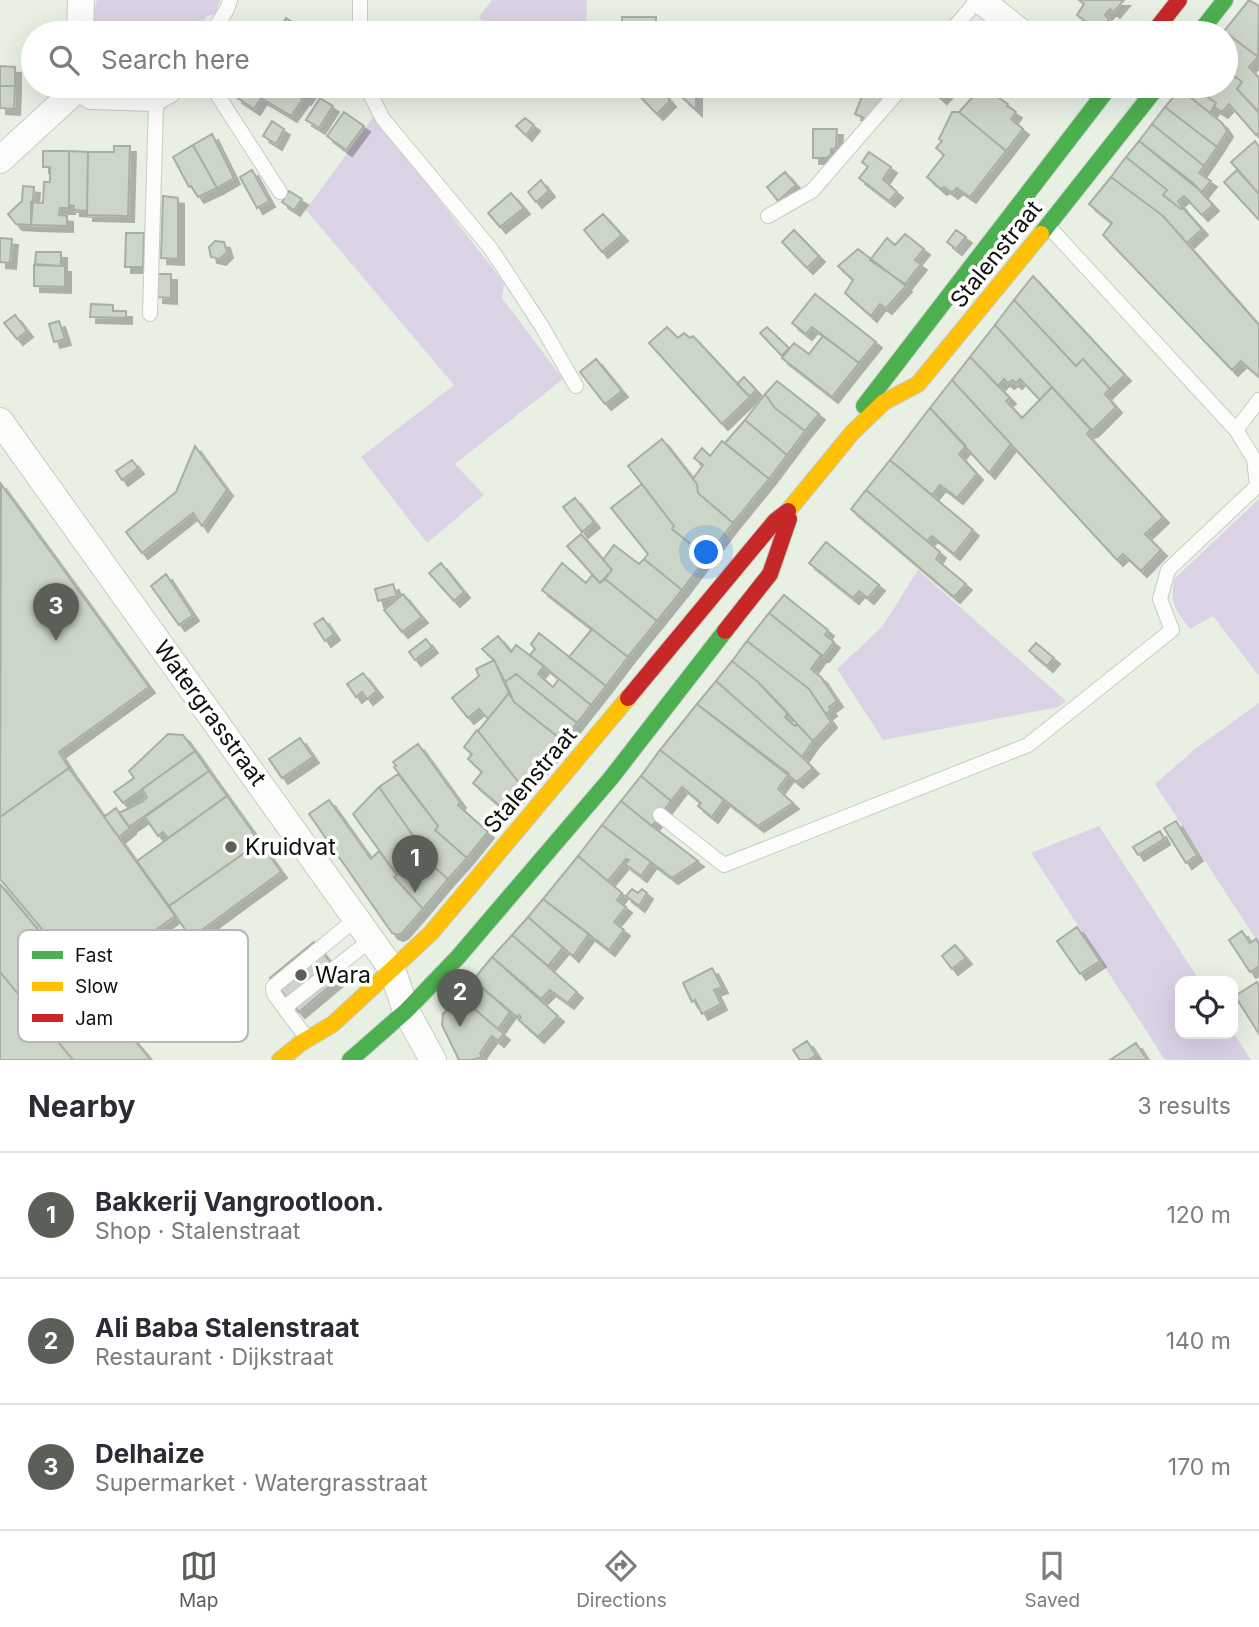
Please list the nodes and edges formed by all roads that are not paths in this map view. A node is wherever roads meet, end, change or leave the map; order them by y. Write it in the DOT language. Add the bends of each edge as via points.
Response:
graph roads {
  1 [pos="81,0"];
  2 [pos="230,0"];
  3 [pos="360,0"];
  4 [pos="979,0"];
  5 [pos="1179,0"];
  6 [pos="1225,0"];
  7 [pos="80,21"];
  8 [pos="220,21"];
  9 [pos="360,21"];
  10 [pos="960,21"];
  11 [pos="1006,21"];
  12 [pos="1162,21"];
  13 [pos="1208,21"];
  14 [pos="65,98"];
  15 [pos="85,98"];
  16 [pos="167,98"];
  17 [pos="219,98"];
  18 [pos="372,98"];
  19 [pos="893,98"];
  20 [pos="1096,98"];
  21 [pos="1111,98"];
  22 [pos="1149,98"];
  23 [pos="156,104"];
  24 [pos="1134,118"];
  25 [pos="0,160"];
  26 [pos="279,192"];
  27 [pos="768,216"];
  28 [pos="1034,216"];
  29 [pos="150,314"];
  30 [pos="576,386"];
  31 [pos="1259,400"];
  32 [pos="0,421"];
  33 [pos="1236,430"];
  34 [pos="852,433"];
  35 [pos="793,507"];
  36 [pos="602,770"];
  37 [pos="660,815"];
  38 [pos="364,929"];
  39 [pos="393,969"];
  40 [pos="406,1011"];
  41 [pos="287,1012"];
  42 [pos="306,1044"];
  43 [pos="280,1060"];
  44 [pos="350,1060"];
  45 [pos="433,1060"];
  1 -- 7 [label="street"];
  2 -- 8 [label="lane"];
  3 -- 9 [label="lane"];
  4 -- 10 [label="lane"];
  4 -- 11 [label="street"];
  5 -- 12 [label="street"];
  6 -- 13 [label="street"];
  14 -- 25 [label="street"];
  15 -- 23 [label="lane" via="89,102"];
  16 -- 23 [label="lane"];
  17 -- 26 [label="lane"];
  18 -- 30 [label="lane" via="383,119 491,249"];
  19 -- 27 [label="lane" via="812,191"];
  20 -- 28 [label="street, Stalenstraat"];
  21 -- 24 [label="street"];
  22 -- 24 [label="street, Stalenstraat"];
  23 -- 29 [label="lane"];
  24 -- 28 [label="street, Stalenstraat"];
  28 -- 33 [label="lane"];
  28 -- 34 [label="street, Stalenstraat" via="863,408"];
  28 -- 34 [label="street, Stalenstraat" via="918,383 884,402"];
  31 -- 33 [label="lane"];
  32 -- 38 [label="street, Watergrasstraat"];
  33 -- 37 [label="lane" via="1254,459 1257,486 1168,570 1160,599 1172,629 1028,745 724,865"];
  34 -- 35 [label="street, Stalenstraat"];
  35 -- 36 [label="street, Stalenstraat" via="775,520"];
  35 -- 36 [label="street, Stalenstraat" via="770,574"];
  36 -- 39 [label="street, Stalenstraat"];
  36 -- 40 [label="street, Stalenstraat" via="458,957"];
  38 -- 39 [label="street, Watergrasstraat"];
  38 -- 41 [label="lane" via="289,1004"];
  38 -- 41 [label="lane" via="273,987"];
  39 -- 40 [label="street, Watergrasstraat"];
  39 -- 42 [label="street, Stalenstraat"];
  40 -- 44 [label="street, Stalenstraat"];
  40 -- 45 [label="street, Watergrasstraat"];
  41 -- 42 [label="lane"];
  42 -- 43 [label="street, Stalenstraat"];
}
